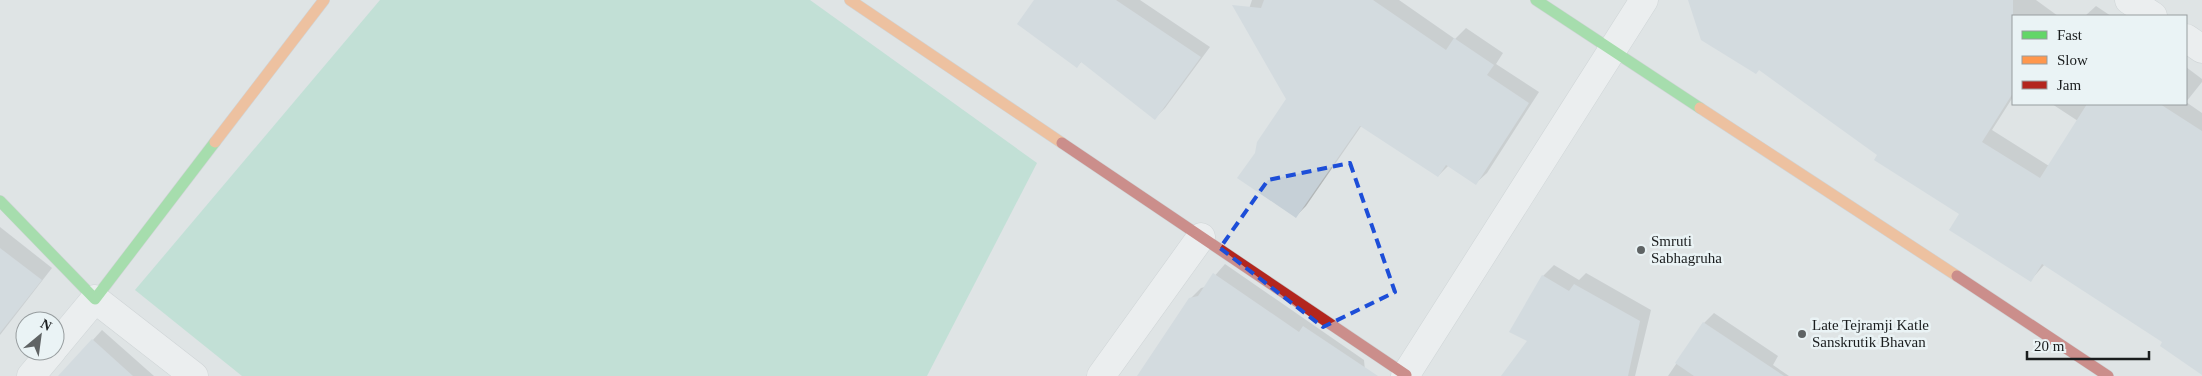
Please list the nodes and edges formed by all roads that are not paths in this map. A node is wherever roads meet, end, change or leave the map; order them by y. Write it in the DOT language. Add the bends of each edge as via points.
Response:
graph roads {
  1 [pos="324,0"];
  2 [pos="1536,0"];
  3 [pos="1644,0"];
  4 [pos="2129,0"];
  5 [pos="857,2"];
  6 [pos="2152,15"];
  7 [pos="2187,39"];
  8 [pos="2202,49"];
  9 [pos="1612,50"];
  10 [pos="0,201"];
  11 [pos="1201,237"];
  12 [pos="96,299"];
  13 [pos="65,335"];
  14 [pos="44,361"];
  15 [pos="1405,375"];
  16 [pos="31,376"];
  17 [pos="194,376"];
  18 [pos="1101,376"];
  19 [pos="2108,376"];
  1 -- 12 [label="street"];
  2 -- 9 [label="street"];
  3 -- 9 [label="street"];
  4 -- 6 [label="street"];
  5 -- 11 [label="street"];
  7 -- 8 [label="street"];
  9 -- 15 [label="street"];
  9 -- 19 [label="street"];
  10 -- 12 [label="street"];
  11 -- 15 [label="street"];
  11 -- 18 [label="street"];
  12 -- 13 [label="street"];
  12 -- 17 [label="street"];
  14 -- 16 [label="street"];
}
